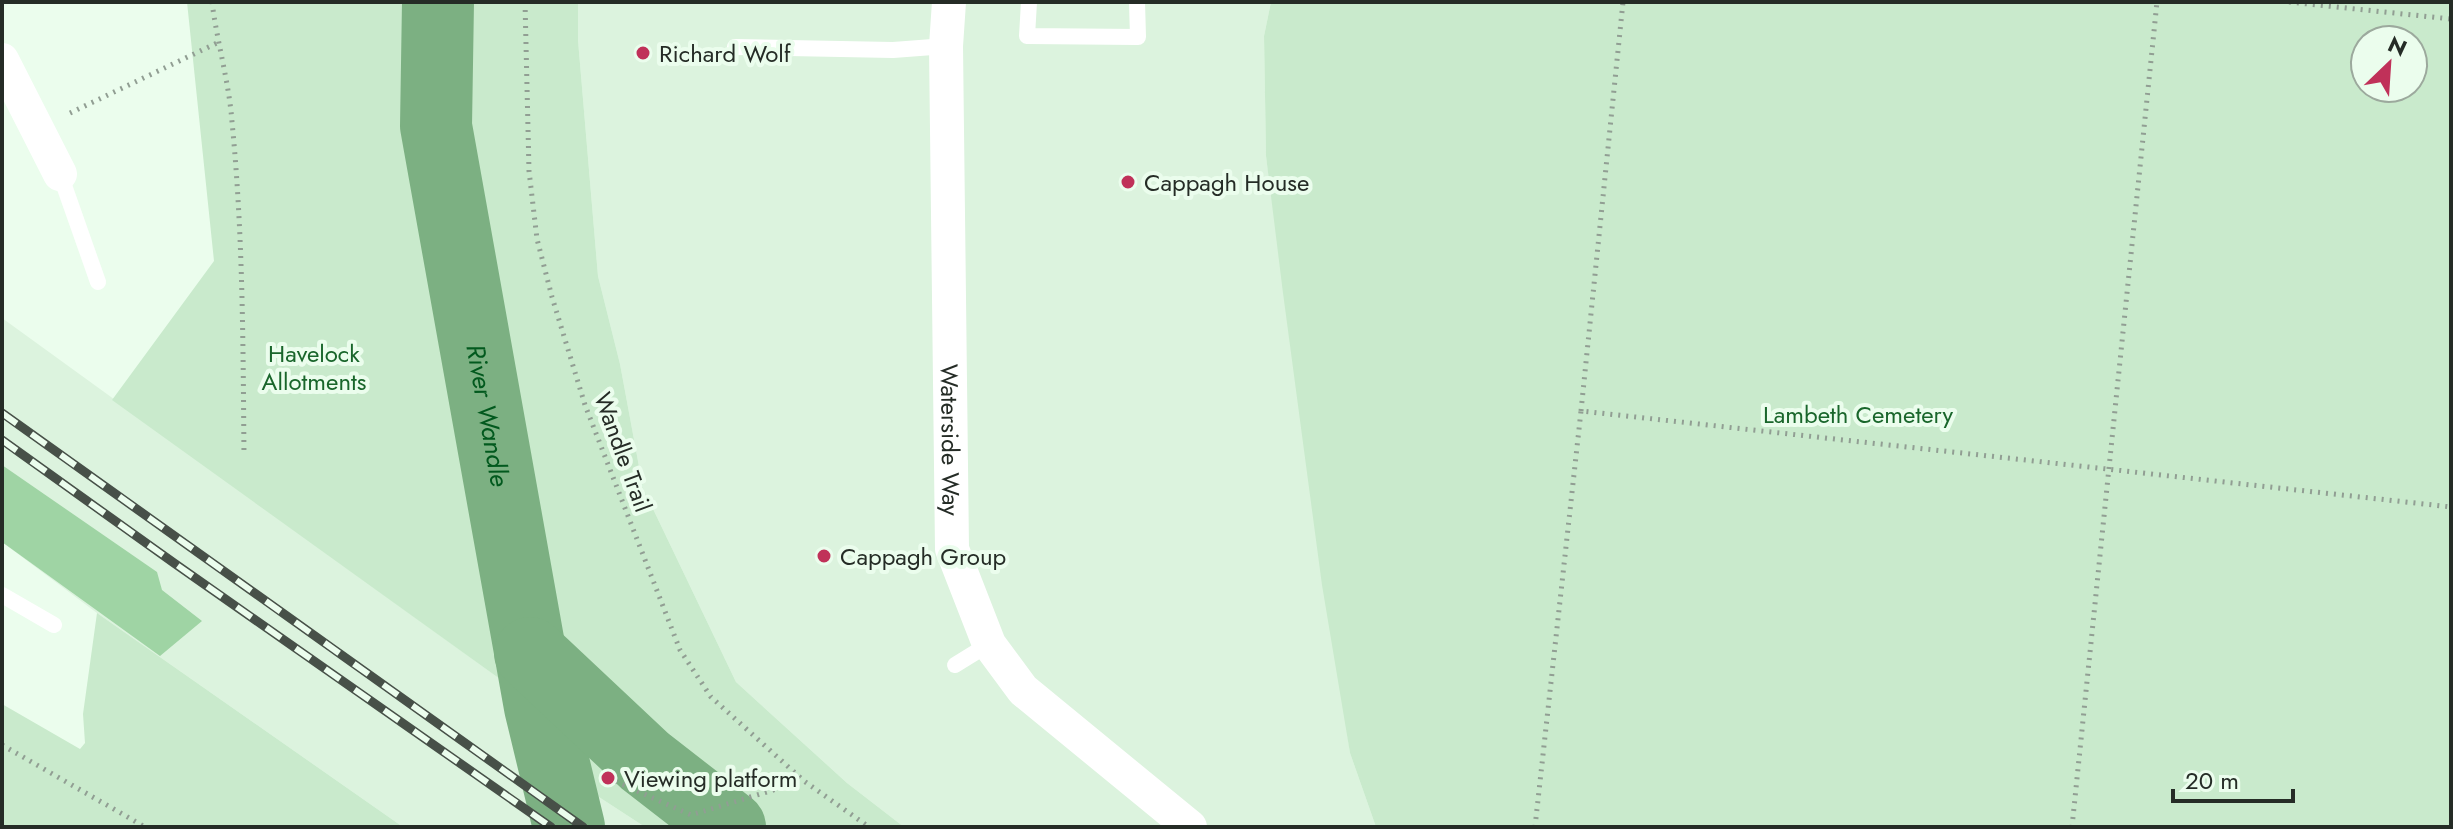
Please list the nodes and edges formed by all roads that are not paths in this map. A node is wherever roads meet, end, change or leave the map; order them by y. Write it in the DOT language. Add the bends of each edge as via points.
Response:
graph roads {
  1 [pos="949,2"];
  2 [pos="1029,2"];
  3 [pos="1137,2"];
  4 [pos="946,46"];
  5 [pos="735,47"];
  6 [pos="2,60"];
  7 [pos="60,174"];
  8 [pos="98,282"];
  9 [pos="2,595"];
  10 [pos="54,625"];
  11 [pos="989,644"];
  12 [pos="955,665"];
  13 [pos="1190,827"];
  1 -- 4 [label="street, Waterside Way"];
  2 -- 3 [label="lane" via="1027,36 1138,37"];
  4 -- 5 [label="lane"];
  4 -- 11 [label="street, Waterside Way" via="952,549"];
  6 -- 7 [label="street"];
  7 -- 8 [label="lane"];
  9 -- 10 [label="lane"];
  11 -- 12 [label="lane"];
  11 -- 13 [label="street, Waterside Way" via="1023,690"];
}
